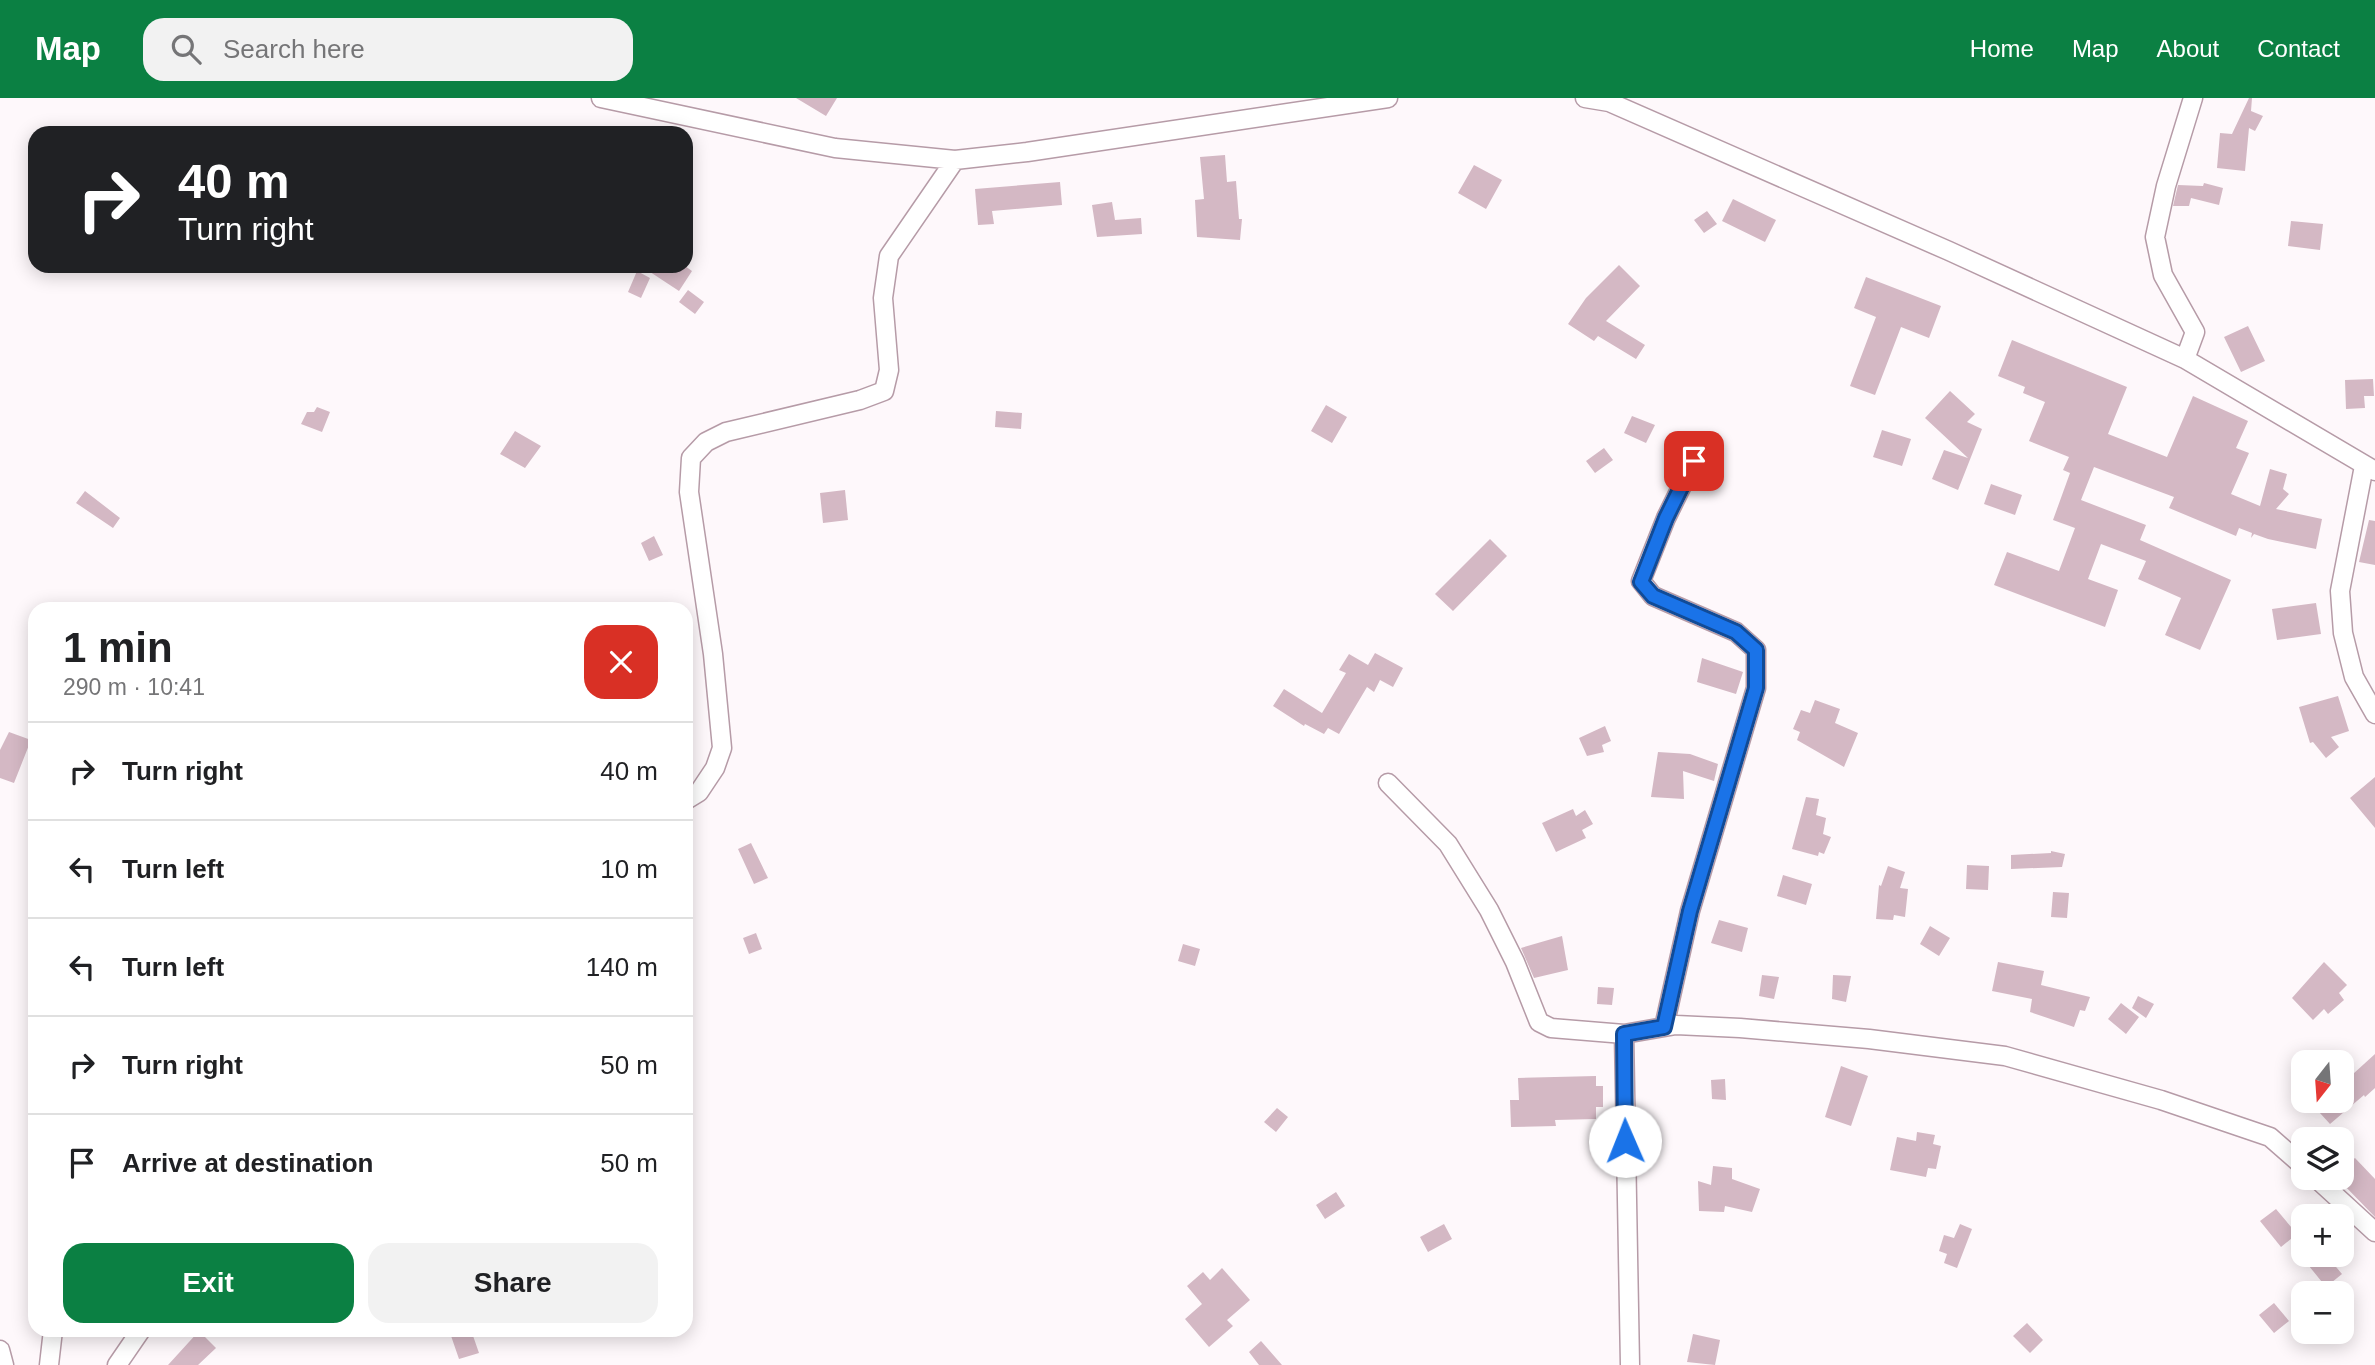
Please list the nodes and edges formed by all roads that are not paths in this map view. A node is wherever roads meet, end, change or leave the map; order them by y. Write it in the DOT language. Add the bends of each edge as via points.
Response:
graph roads {
  1 [pos="601,98"];
  2 [pos="1388,98"];
  3 [pos="1585,98"];
  4 [pos="2193,98"];
  5 [pos="955,160"];
  6 [pos="2185,359"];
  7 [pos="1694,461"];
  8 [pos="2369,468"];
  9 [pos="2375,714"];
  10 [pos="1388,783"];
  11 [pos="693,796"];
  12 [pos="1664,1027"];
  13 [pos="1624,1034"];
  14 [pos="2291,1155"];
  15 [pos="2329,1190"];
  16 [pos="2375,1232"];
  17 [pos="52,1337"];
  18 [pos="136,1337"];
  19 [pos="0,1350"];
  20 [pos="4,1365"];
  21 [pos="49,1365"];
  22 [pos="117,1365"];
  23 [pos="1630,1365"];
  1 -- 5 [label="street" via="835,148"];
  2 -- 5 [label="street"];
  3 -- 6 [label="street" via="1609,102"];
  4 -- 6 [label="street" via="2165,186 2155,237 2163,275 2195,332"];
  5 -- 11 [label="street" via="889,256 883,298 889,370 884,391 726,432 706,442 691,458 689,492 722,748 715,768"];
  6 -- 8 [label="street"];
  7 -- 12 [label="street" via="1641,582 1653,596 1736,632 1756,650 1756,688 1690,911"];
  8 -- 9 [label="street" via="2340,591 2343,633 2354,677"];
  10 -- 13 [label="street" via="1448,844 1489,911 1539,1022 1550,1028"];
  12 -- 13 [label="street"];
  12 -- 14 [label="street" via="1740,1028 2005,1056 2161,1100 2270,1137"];
  13 -- 23 [label="street"];
  15 -- 16 [label="street"];
  17 -- 21 [label="street"];
  18 -- 22 [label="street"];
  19 -- 20 [label="street"];
}
